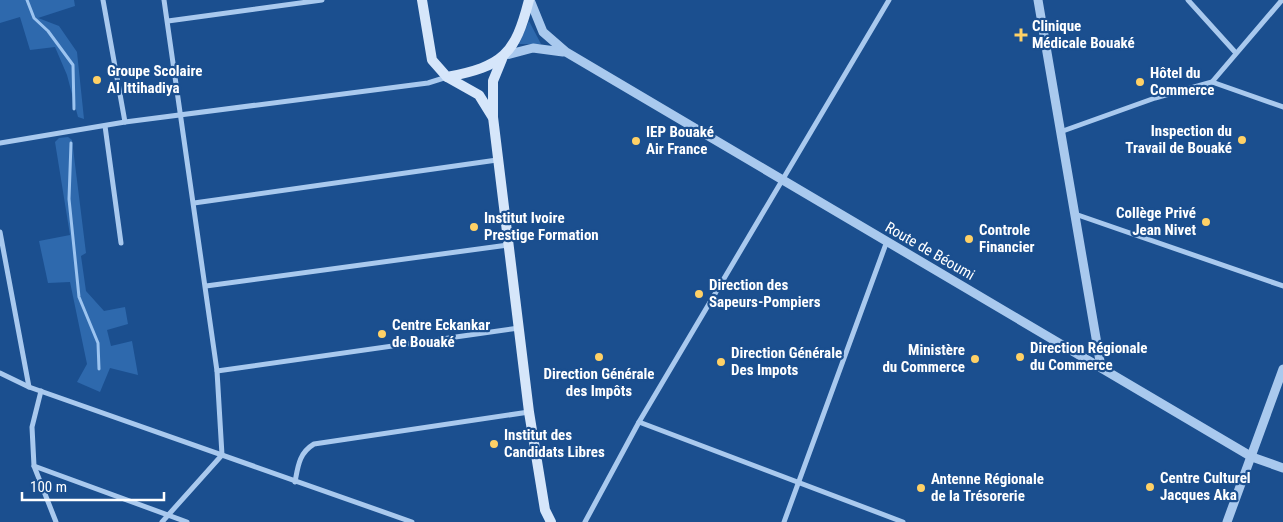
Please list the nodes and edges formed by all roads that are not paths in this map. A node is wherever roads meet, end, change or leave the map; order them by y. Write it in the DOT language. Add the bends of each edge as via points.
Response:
graph roads {
  1 [pos="103,0"];
  2 [pos="164,0"];
  3 [pos="322,0"];
  4 [pos="422,0"];
  5 [pos="529,0"];
  6 [pos="889,0"];
  7 [pos="1038,0"];
  8 [pos="1188,0"];
  9 [pos="1282,0"];
  10 [pos="168,21"];
  11 [pos="566,52"];
  12 [pos="1235,52"];
  13 [pos="504,57"];
  14 [pos="448,76"];
  15 [pos="1212,82"];
  16 [pos="1283,107"];
  17 [pos="182,115"];
  18 [pos="493,117"];
  19 [pos="125,122"];
  20 [pos="105,126"];
  21 [pos="1060,132"];
  22 [pos="0,143"];
  23 [pos="497,160"];
  24 [pos="782,180"];
  25 [pos="194,203"];
  26 [pos="1074,214"];
  27 [pos="0,232"];
  28 [pos="887,242"];
  29 [pos="121,243"];
  30 [pos="508,245"];
  31 [pos="206,286"];
  32 [pos="1283,286"];
  33 [pos="519,328"];
  34 [pos="1101,367"];
  35 [pos="1283,369"];
  36 [pos="217,371"];
  37 [pos="0,373"];
  38 [pos="29,387"];
  39 [pos="41,391"];
  40 [pos="529,412"];
  41 [pos="639,422"];
  42 [pos="222,456"];
  43 [pos="1252,457"];
  44 [pos="34,466"];
  45 [pos="1283,468"];
  46 [pos="295,482"];
  47 [pos="798,483"];
  48 [pos="545,510"];
  49 [pos="168,515"];
  50 [pos="56,522"];
  51 [pos="162,522"];
  52 [pos="187,522"];
  53 [pos="412,522"];
  54 [pos="541,522"];
  55 [pos="551,522"];
  56 [pos="585,522"];
  57 [pos="784,522"];
  58 [pos="902,522"];
  59 [pos="1227,522"];
  1 -- 19 [label="street"];
  2 -- 10 [label="street"];
  3 -- 10 [label="street"];
  4 -- 14 [label="main road" via="432,60"];
  5 -- 11 [label="street, Route de Béoumi" via="543,32"];
  5 -- 13 [label="main road" via="519,32"];
  6 -- 24 [label="street"];
  7 -- 21 [label="street"];
  8 -- 12 [label="street"];
  9 -- 12 [label="street"];
  10 -- 17 [label="street"];
  11 -- 13 [label="street, Route de Béoumi" via="533,48"];
  11 -- 24 [label="street, Route de Béoumi"];
  12 -- 15 [label="street"];
  13 -- 14 [label="main road" via="482,68"];
  13 -- 18 [label="main road" via="493,81"];
  14 -- 17 [label="street" via="428,83"];
  14 -- 18 [label="main road" via="479,95"];
  15 -- 16 [label="street"];
  15 -- 21 [label="street" via="1155,98"];
  17 -- 19 [label="street"];
  17 -- 25 [label="street"];
  18 -- 23 [label="main road"];
  19 -- 20 [label="street"];
  20 -- 22 [label="street"];
  20 -- 29 [label="street"];
  21 -- 26 [label="street"];
  23 -- 25 [label="street"];
  23 -- 30 [label="main road"];
  24 -- 28 [label="street, Route de Béoumi"];
  24 -- 41 [label="street"];
  25 -- 31 [label="street"];
  26 -- 32 [label="street"];
  26 -- 34 [label="street"];
  27 -- 38 [label="street"];
  28 -- 34 [label="street, Route de Béoumi"];
  28 -- 47 [label="street"];
  30 -- 31 [label="street"];
  30 -- 33 [label="main road"];
  31 -- 36 [label="street"];
  33 -- 36 [label="street"];
  33 -- 40 [label="main road"];
  34 -- 43 [label="street, Route de Béoumi"];
  35 -- 43 [label="street"];
  36 -- 42 [label="street"];
  37 -- 38 [label="street"];
  38 -- 39 [label="street"];
  39 -- 42 [label="street"];
  39 -- 44 [label="street" via="32,427"];
  40 -- 46 [label="street" via="314,444 300,456"];
  40 -- 48 [label="main road"];
  41 -- 47 [label="street"];
  41 -- 56 [label="street"];
  42 -- 46 [label="street"];
  42 -- 49 [label="street"];
  43 -- 45 [label="street, Route de Béoumi"];
  43 -- 59 [label="street"];
  44 -- 49 [label="street"];
  44 -- 50 [label="street"];
  46 -- 53 [label="street"];
  47 -- 57 [label="street"];
  47 -- 58 [label="street"];
  48 -- 54 [label="main road"];
  48 -- 55 [label="main road"];
  49 -- 51 [label="street"];
  49 -- 52 [label="street"];
}
